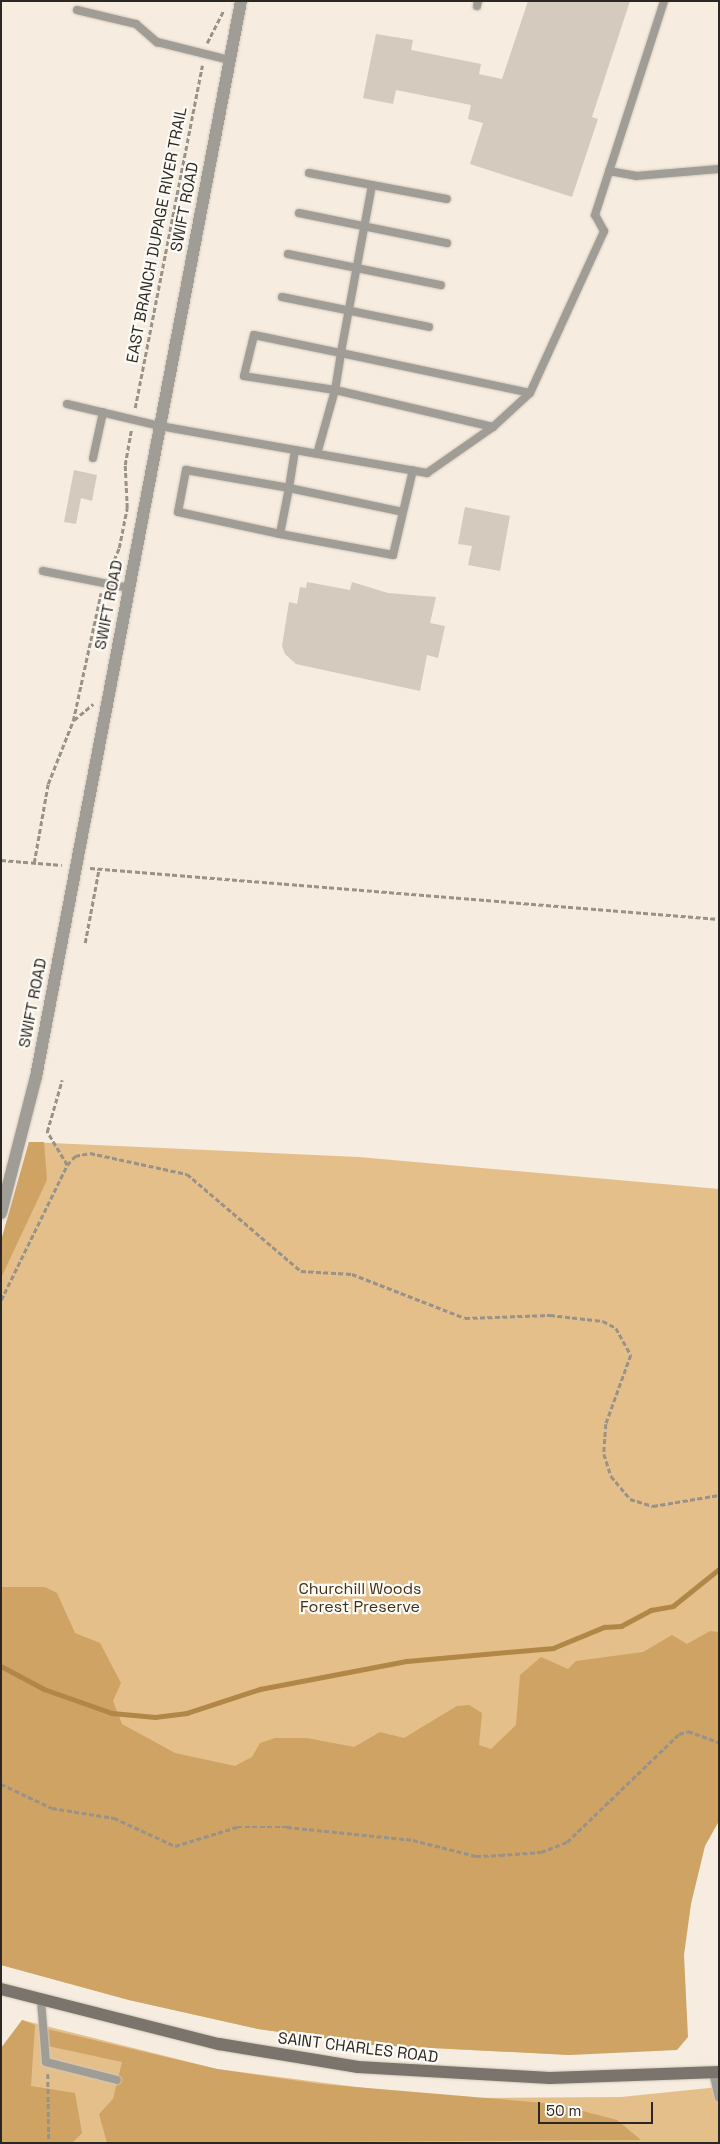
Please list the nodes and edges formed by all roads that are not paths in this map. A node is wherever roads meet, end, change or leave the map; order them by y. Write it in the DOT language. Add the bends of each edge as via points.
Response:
graph roads {
  1 [pos="241,1"];
  2 [pos="664,1"];
  3 [pos="77,10"];
  4 [pos="230,60"];
  5 [pos="719,168"];
  6 [pos="609,171"];
  7 [pos="309,173"];
  8 [pos="372,185"];
  9 [pos="447,199"];
  10 [pos="299,213"];
  11 [pos="364,226"];
  12 [pos="448,243"];
  13 [pos="288,254"];
  14 [pos="356,268"];
  15 [pos="441,285"];
  16 [pos="282,297"];
  17 [pos="348,311"];
  18 [pos="429,328"];
  19 [pos="341,353"];
  20 [pos="335,390"];
  21 [pos="530,393"];
  22 [pos="67,404"];
  23 [pos="102,412"];
  24 [pos="160,426"];
  25 [pos="493,427"];
  26 [pos="295,450"];
  27 [pos="317,454"];
  28 [pos="93,458"];
  29 [pos="413,470"];
  30 [pos="289,488"];
  31 [pos="403,512"];
  32 [pos="280,534"];
  33 [pos="43,571"];
  34 [pos="129,588"];
  35 [pos="1,1213"];
  36 [pos="1,1989"];
  37 [pos="41,2001"];
  38 [pos="716,2072"];
  39 [pos="117,2080"];
  40 [pos="719,2097"];
  1 -- 4 [label="street, SWIFT ROAD"];
  2 -- 6 [label="lane"];
  3 -- 4 [label="lane" via="136,24 157,42"];
  4 -- 24 [label="street, SWIFT ROAD"];
  5 -- 6 [label="lane" via="636,176"];
  6 -- 21 [label="lane" via="595,215 604,231"];
  7 -- 8 [label="lane"];
  8 -- 9 [label="lane"];
  8 -- 11 [label="lane"];
  10 -- 11 [label="lane"];
  11 -- 12 [label="lane"];
  11 -- 14 [label="lane"];
  13 -- 14 [label="lane"];
  14 -- 15 [label="lane"];
  14 -- 17 [label="lane"];
  16 -- 17 [label="lane"];
  17 -- 18 [label="lane"];
  17 -- 19 [label="lane"];
  19 -- 20 [label="lane"];
  19 -- 20 [label="lane" via="254,335 244,376"];
  19 -- 21 [label="lane"];
  20 -- 25 [label="lane"];
  20 -- 27 [label="lane"];
  21 -- 25 [label="lane"];
  22 -- 23 [label="lane"];
  23 -- 24 [label="lane"];
  23 -- 28 [label="lane"];
  24 -- 26 [label="lane"];
  24 -- 34 [label="street, SWIFT ROAD"];
  25 -- 29 [label="lane" via="427,473"];
  26 -- 27 [label="lane"];
  26 -- 30 [label="lane"];
  27 -- 29 [label="lane"];
  29 -- 31 [label="lane"];
  30 -- 31 [label="lane"];
  30 -- 32 [label="lane"];
  30 -- 32 [label="lane" via="186,470 178,512"];
  31 -- 32 [label="lane" via="392,555"];
  33 -- 34 [label="lane"];
  34 -- 35 [label="street, SWIFT ROAD" via="36,1077"];
  36 -- 37 [label="main road, SAINT CHARLES ROAD"];
  37 -- 38 [label="main road, SAINT CHARLES ROAD" via="219,2044 358,2067 550,2078"];
  37 -- 39 [label="lane" via="42,2046 48,2063"];
  38 -- 40 [label="lane"];
}
